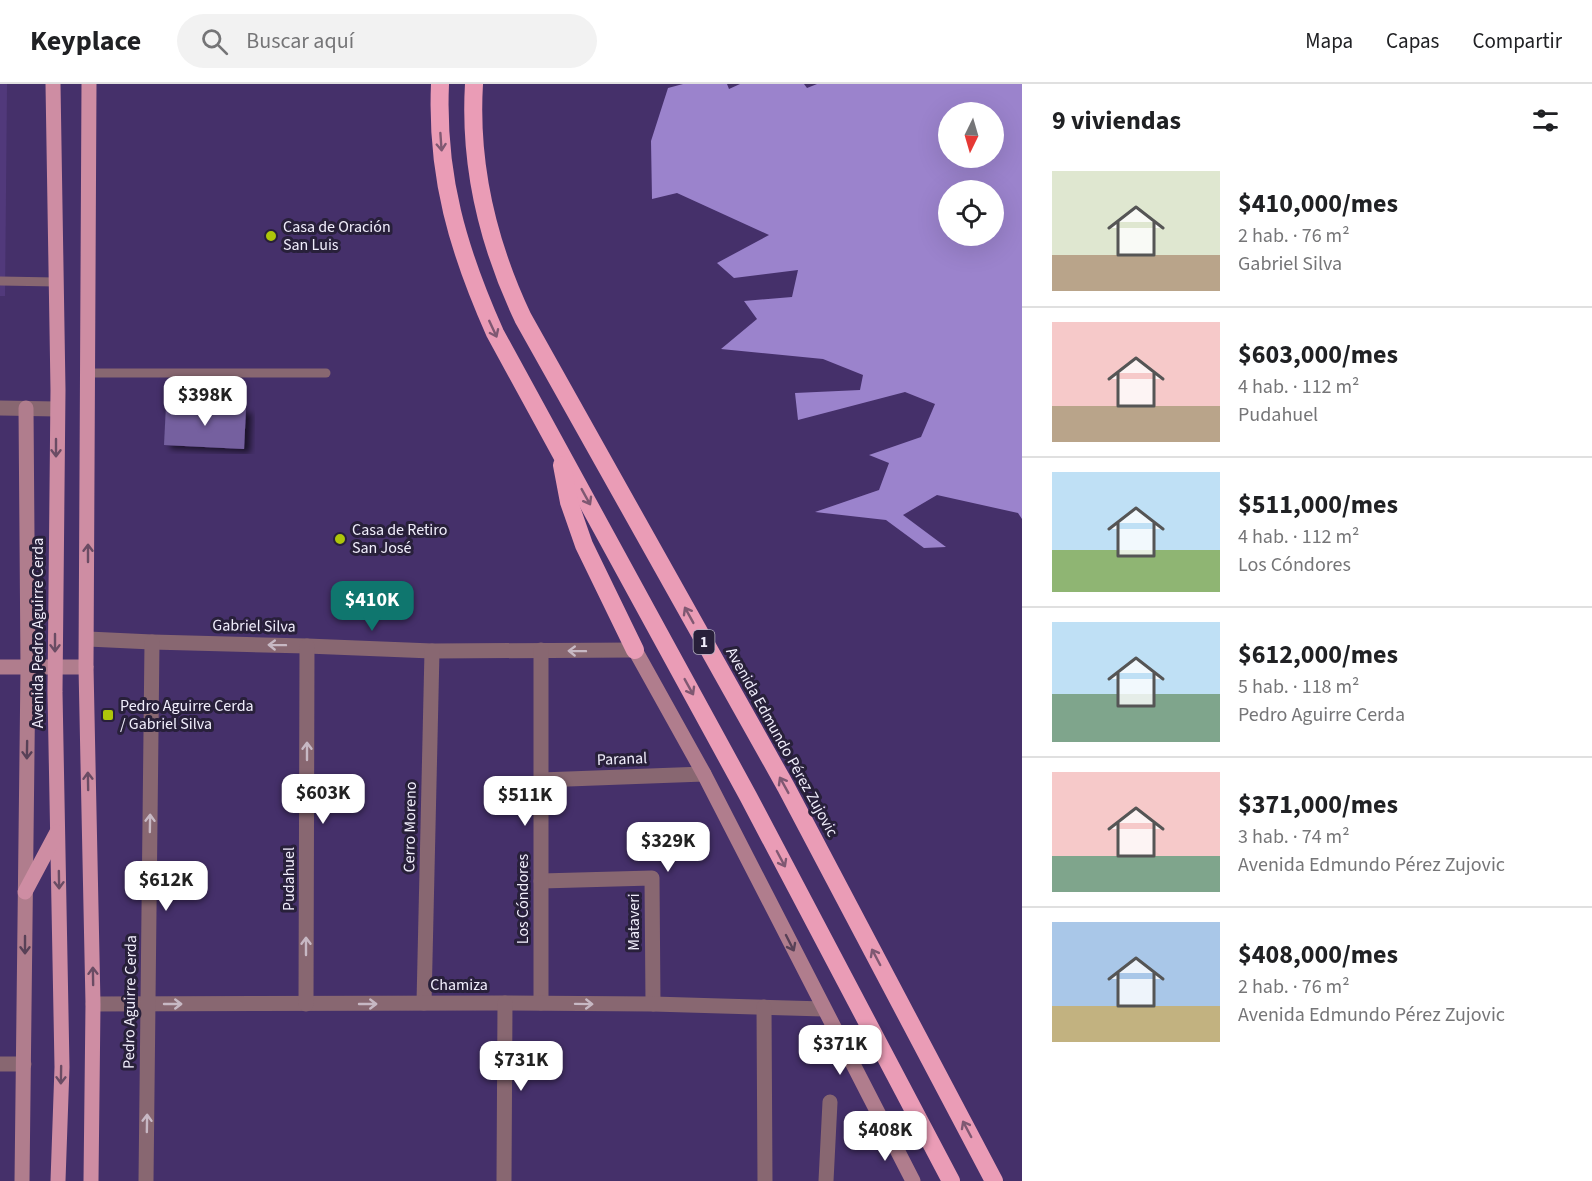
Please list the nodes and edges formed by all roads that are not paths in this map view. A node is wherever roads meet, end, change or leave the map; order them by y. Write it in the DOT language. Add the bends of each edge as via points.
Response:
graph roads {
  1 [pos="53,84"];
  2 [pos="89,84"];
  3 [pos="440,84"];
  4 [pos="474,84"];
  5 [pos="0,281"];
  6 [pos="56,282"];
  7 [pos="88,373"];
  8 [pos="326,373"];
  9 [pos="0,408"];
  10 [pos="26,408"];
  11 [pos="57,409"];
  12 [pos="558,446"];
  13 [pos="88,639"];
  14 [pos="152,642"];
  15 [pos="307,645"];
  16 [pos="541,650"];
  17 [pos="635,650"];
  18 [pos="432,651"];
  19 [pos="0,667"];
  20 [pos="28,667"];
  21 [pos="55,667"];
  22 [pos="86,667"];
  23 [pos="704,774"];
  24 [pos="541,780"];
  25 [pos="58,830"];
  26 [pos="541,881"];
  27 [pos="25,892"];
  28 [pos="505,1003"];
  29 [pos="541,1003"];
  30 [pos="93,1004"];
  31 [pos="148,1004"];
  32 [pos="306,1004"];
  33 [pos="424,1004"];
  34 [pos="653,1004"];
  35 [pos="764,1007"];
  36 [pos="824,1009"];
  37 [pos="0,1064"];
  38 [pos="24,1064"];
  39 [pos="830,1102"];
  40 [pos="22,1181"];
  41 [pos="58,1181"];
  42 [pos="91,1181"];
  43 [pos="146,1181"];
  44 [pos="504,1181"];
  45 [pos="765,1181"];
  46 [pos="826,1181"];
  47 [pos="913,1181"];
  48 [pos="951,1181"];
  49 [pos="994,1181"];
  1 -- 6 [label="main road, Avenida Pedro Aguirre Cerda"];
  2 -- 7 [label="main road"];
  3 -- 12 [label="highway, 1, one-way" via="443,169 462,252 513,370"];
  49 -- 4 [label="highway, Avenida Edmundo Pérez Zujovic / 1, one-way" via="786,787 523,318 502,271 483,205 474,141"];
  5 -- 6 [label="lane"];
  6 -- 11 [label="main road, Avenida Pedro Aguirre Cerda"];
  7 -- 8 [label="lane"];
  13 -- 7 [label="main road, one-way"];
  9 -- 10 [label="street"];
  10 -- 11 [label="street"];
  10 -- 20 [label="street, Avenida Pedro Aguirre Cerda"];
  11 -- 21 [label="main road, Avenida Pedro Aguirre Cerda, one-way"];
  12 -- 17 [label="highway" via="584,545"];
  12 -- 48 [label="highway, 1, one-way"];
  13 -- 14 [label="street, Gabriel Silva"];
  13 -- 22 [label="main road"];
  15 -- 14 [label="street, Gabriel Silva, one-way"];
  31 -- 14 [label="street, Pedro Aguirre Cerda, one-way"];
  15 -- 18 [label="street, Gabriel Silva"];
  32 -- 15 [label="street, Pudahuel, one-way"];
  17 -- 16 [label="street, Gabriel Silva, one-way"];
  16 -- 18 [label="street, Gabriel Silva"];
  16 -- 24 [label="street, Los Cóndores"];
  17 -- 23 [label="street"];
  18 -- 33 [label="street, Cerro Moreno"];
  19 -- 20 [label="street"];
  20 -- 21 [label="street"];
  20 -- 27 [label="street, Avenida Pedro Aguirre Cerda, one-way"];
  21 -- 22 [label="street"];
  21 -- 25 [label="main road, Avenida Pedro Aguirre Cerda"];
  30 -- 22 [label="main road, one-way"];
  23 -- 24 [label="street, Paranal"];
  23 -- 36 [label="street, one-way"];
  24 -- 26 [label="street, Los Cóndores"];
  25 -- 27 [label="main road"];
  25 -- 41 [label="main road, Avenida Pedro Aguirre Cerda, one-way" via="62,1067"];
  26 -- 29 [label="street, Los Cóndores"];
  26 -- 34 [label="street, Mataveri" via="652,878"];
  27 -- 38 [label="street, Avenida Pedro Aguirre Cerda, one-way"];
  28 -- 29 [label="street, Chamiza"];
  28 -- 33 [label="street, Chamiza"];
  28 -- 44 [label="street"];
  29 -- 34 [label="street, Chamiza, one-way"];
  30 -- 31 [label="street, Chamiza"];
  30 -- 42 [label="main road"];
  31 -- 32 [label="street, Chamiza, one-way"];
  43 -- 31 [label="street, Pedro Aguirre Cerda, one-way"];
  32 -- 33 [label="street, Chamiza, one-way"];
  34 -- 35 [label="street, Chamiza"];
  35 -- 36 [label="street, Chamiza"];
  35 -- 45 [label="street"];
  36 -- 47 [label="street"];
  37 -- 38 [label="street"];
  38 -- 40 [label="street, Avenida Pedro Aguirre Cerda"];
  39 -- 46 [label="street"];
}
